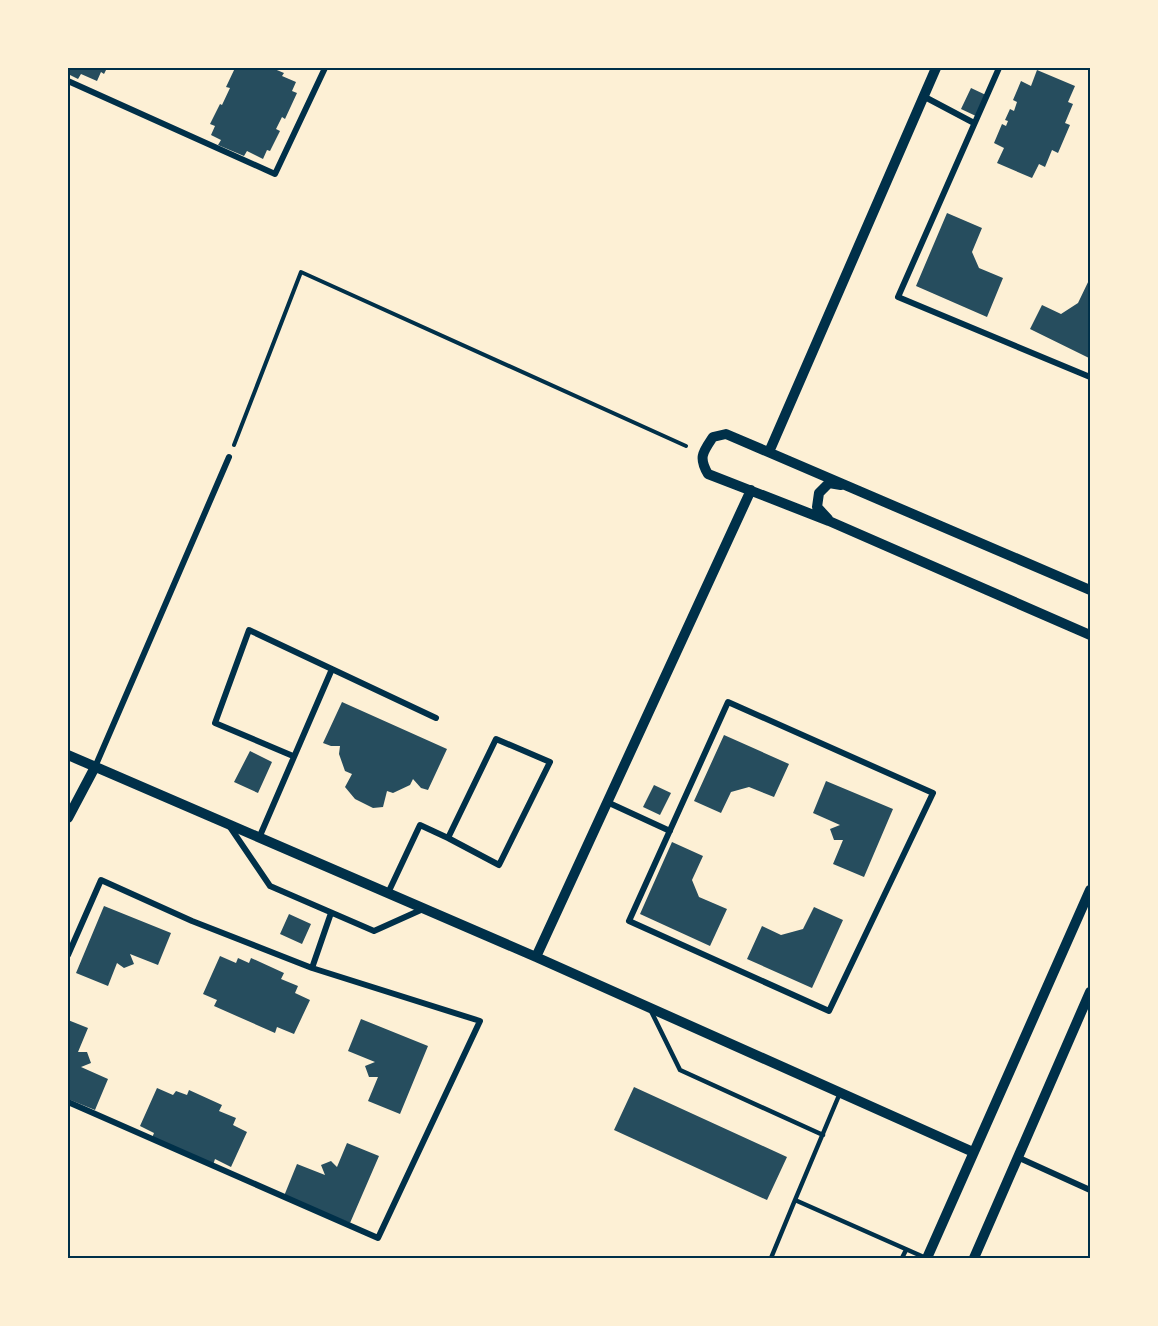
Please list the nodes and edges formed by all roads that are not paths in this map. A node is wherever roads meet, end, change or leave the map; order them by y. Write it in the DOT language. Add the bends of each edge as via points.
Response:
graph roads {
  1 [pos="325,68"];
  2 [pos="936,68"];
  3 [pos="999,68"];
  4 [pos="68,81"];
  5 [pos="923,96"];
  6 [pos="974,123"];
  7 [pos="1090,377"];
  8 [pos="769,452"];
  9 [pos="229,457"];
  10 [pos="847,485"];
  11 [pos="751,490"];
  12 [pos="829,520"];
  13 [pos="1090,590"];
  14 [pos="1090,636"];
  15 [pos="332,669"];
  16 [pos="436,718"];
  17 [pos="68,755"];
  18 [pos="293,756"];
  19 [pos="95,768"];
  20 [pos="607,802"];
  21 [pos="68,818"];
  22 [pos="228,824"];
  23 [pos="670,831"];
  24 [pos="259,838"];
  25 [pos="448,838"];
  26 [pos="1090,890"];
  27 [pos="388,893"];
  28 [pos="424,909"];
  29 [pos="331,913"];
  30 [pos="68,955"];
  31 [pos="536,957"];
  32 [pos="312,968"];
  33 [pos="1090,992"];
  34 [pos="650,1008"];
  35 [pos="840,1093"];
  36 [pos="68,1102"];
  37 [pos="822,1135"];
  38 [pos="973,1152"];
  39 [pos="1017,1157"];
  40 [pos="1090,1190"];
  41 [pos="795,1200"];
  42 [pos="906,1250"];
  43 [pos="771,1258"];
  44 [pos="902,1258"];
  45 [pos="927,1258"];
  46 [pos="974,1258"];
  1 -- 4 [label="street" via="275,174"];
  2 -- 5 [label="street"];
  3 -- 6 [label="street"];
  5 -- 6 [label="street"];
  5 -- 8 [label="street"];
  6 -- 7 [label="street" via="898,297"];
  8 -- 10 [label="street"];
  8 -- 11 [label="street" via="726,434 713,437 702,454 708,474"];
  9 -- 19 [label="street"];
  10 -- 12 [label="street" via="829,483 819,493 817,507"];
  10 -- 13 [label="street"];
  11 -- 12 [label="street"];
  11 -- 20 [label="street"];
  12 -- 14 [label="street"];
  15 -- 16 [label="street"];
  15 -- 18 [label="street"];
  15 -- 18 [label="street" via="249,630 215,723"];
  17 -- 19 [label="street"];
  18 -- 24 [label="street"];
  19 -- 21 [label="street"];
  19 -- 22 [label="street"];
  20 -- 23 [label="street"];
  20 -- 31 [label="street"];
  22 -- 24 [label="street"];
  22 -- 29 [label="street" via="270,886"];
  23 -- 23 [label="street" via="728,702 933,793 829,1011 629,921"];
  24 -- 27 [label="street"];
  25 -- 25 [label="street" via="499,865 550,762 496,739"];
  25 -- 27 [label="street" via="420,825"];
  26 -- 38 [label="street"];
  27 -- 28 [label="street"];
  28 -- 29 [label="street" via="374,932"];
  28 -- 31 [label="street"];
  29 -- 32 [label="street"];
  30 -- 32 [label="street" via="101,880"];
  31 -- 34 [label="street"];
  32 -- 36 [label="street" via="480,1021 378,1238"];
  33 -- 39 [label="street"];
  34 -- 35 [label="street"];
  34 -- 37 [label="lane" via="680,1070"];
  35 -- 37 [label="lane"];
  35 -- 38 [label="street"];
  37 -- 41 [label="lane"];
  38 -- 45 [label="street"];
  39 -- 40 [label="street"];
  39 -- 46 [label="street"];
  41 -- 42 [label="lane"];
  41 -- 43 [label="lane"];
  42 -- 44 [label="lane"];
  42 -- 45 [label="lane"];
}
